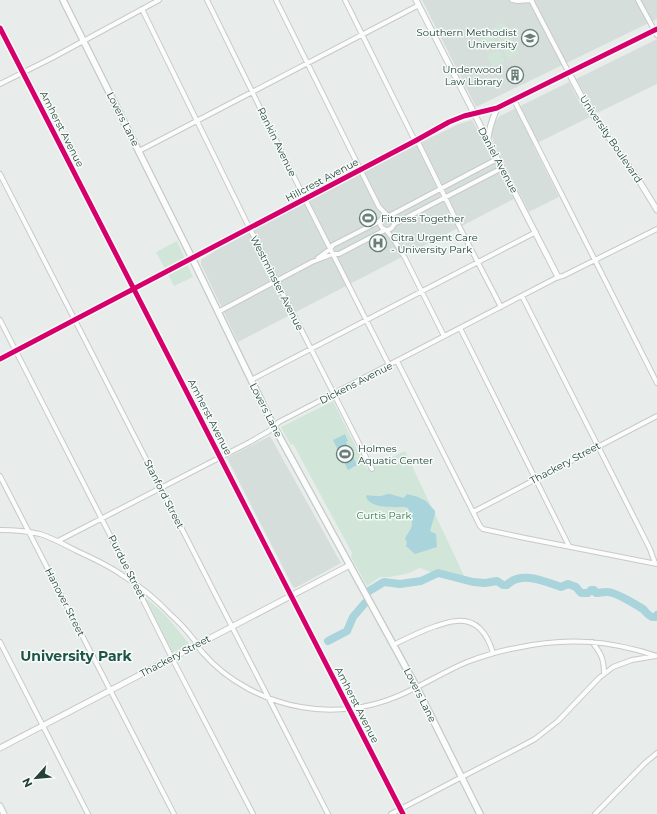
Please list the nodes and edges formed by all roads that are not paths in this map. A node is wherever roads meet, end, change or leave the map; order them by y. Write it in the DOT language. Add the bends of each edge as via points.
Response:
graph roads {
  1 [pos="63,0"];
  2 [pos="159,0"];
  3 [pos="207,0"];
  4 [pos="276,0"];
  5 [pos="345,0"];
  6 [pos="512,0"];
  7 [pos="532,0"];
  8 [pos="638,0"];
  9 [pos="418,3"];
  10 [pos="142,9"];
  11 [pos="0,28"];
  12 [pos="656,31"];
  13 [pos="363,35"];
  14 [pos="83,40"];
  15 [pos="308,64"];
  16 [pos="22,73"];
  17 [pos="569,73"];
  18 [pos="0,84"];
  19 [pos="252,92"];
  20 [pos="514,100"];
  21 [pos="497,108"];
  22 [pos="474,114"];
  23 [pos="198,121"];
  24 [pos="488,140"];
  25 [pos="416,141"];
  26 [pos="139,151"];
  27 [pos="497,159"];
  28 [pos="502,168"];
  29 [pos="360,170"];
  30 [pos="0,174"];
  31 [pos="441,188"];
  32 [pos="446,198"];
  33 [pos="305,199"];
  34 [pos="379,207"];
  35 [pos="657,210"];
  36 [pos="388,216"];
  37 [pos="380,220"];
  38 [pos="394,226"];
  39 [pos="249,228"];
  40 [pos="657,229"];
  41 [pos="385,230"];
  42 [pos="536,232"];
  43 [pos="394,240"];
  44 [pos="330,249"];
  45 [pos="333,254"];
  46 [pos="192,258"];
  47 [pos="595,261"];
  48 [pos="312,262"];
  49 [pos="478,262"];
  50 [pos="558,277"];
  51 [pos="276,281"];
  52 [pos="134,289"];
  53 [pos="422,291"];
  54 [pos="522,296"];
  55 [pos="500,307"];
  56 [pos="218,312"];
  57 [pos="0,320"];
  58 [pos="75,320"];
  59 [pos="366,320"];
  60 [pos="460,328"];
  61 [pos="444,336"];
  62 [pos="311,349"];
  63 [pos="16,351"];
  64 [pos="0,359"];
  65 [pos="397,361"];
  66 [pos="389,365"];
  67 [pos="252,380"];
  68 [pos="657,383"];
  69 [pos="334,394"];
  70 [pos="657,416"];
  71 [pos="274,427"];
  72 [pos="598,446"];
  73 [pos="220,457"];
  74 [pos="372,469"];
  75 [pos="0,476"];
  76 [pos="536,479"];
  77 [pos="161,488"];
  78 [pos="473,512"];
  79 [pos="102,519"];
  80 [pos="0,530"];
  81 [pos="29,532"];
  82 [pos="58,541"];
  83 [pos="570,546"];
  84 [pos="656,563"];
  85 [pos="350,564"];
  86 [pos="135,584"];
  87 [pos="291,595"];
  88 [pos="232,626"];
  89 [pos="0,642"];
  90 [pos="592,642"];
  91 [pos="197,645"];
  92 [pos="394,645"];
  93 [pos="493,653"];
  94 [pos="657,656"];
  95 [pos="172,658"];
  96 [pos="604,674"];
  97 [pos="417,688"];
  98 [pos="111,690"];
  99 [pos="268,698"];
  100 [pos="349,709"];
  101 [pos="43,726"];
  102 [pos="0,748"];
  103 [pos="657,753"];
  104 [pos="461,777"];
  105 [pos="0,806"];
  106 [pos="400,809"];
  107 [pos="4,814"];
  108 [pos="88,814"];
  109 [pos="174,814"];
  110 [pos="253,814"];
  111 [pos="328,814"];
  112 [pos="391,814"];
  113 [pos="403,814"];
  114 [pos="480,814"];
  115 [pos="595,814"];
  1 -- 14 [label="main road, Lovers Lane"];
  2 -- 10 [label="street"];
  3 -- 19 [label="street, Rankin Avenue"];
  4 -- 15 [label="street"];
  5 -- 13 [label="street"];
  6 -- 7 [label="street, University Boulevard"];
  7 -- 17 [label="street, University Boulevard"];
  8 -- 12 [label="street"];
  9 -- 13 [label="street"];
  9 -- 22 [label="street, Daniel Avenue"];
  10 -- 14 [label="street"];
  10 -- 23 [label="street, Westminster Avenue"];
  11 -- 16 [label="street, Amherst Avenue"];
  12 -- 17 [label="street, Hillcrest Avenue"];
  13 -- 15 [label="street"];
  13 -- 25 [label="street"];
  14 -- 16 [label="street"];
  14 -- 26 [label="main road, Lovers Lane"];
  15 -- 19 [label="street"];
  15 -- 29 [label="street"];
  16 -- 18 [label="street"];
  16 -- 52 [label="street, Amherst Avenue"];
  17 -- 20 [label="street, Hillcrest Avenue"];
  17 -- 35 [label="street, University Boulevard" via="586,105"];
  19 -- 23 [label="street"];
  19 -- 33 [label="street, Rankin Avenue"];
  20 -- 21 [label="street, Hillcrest Avenue"];
  20 -- 47 [label="street"];
  21 -- 22 [label="street, Hillcrest Avenue"];
  21 -- 24 [label="street" via="488,130"];
  22 -- 24 [label="street, Daniel Avenue"];
  22 -- 25 [label="street, Hillcrest Avenue" via="449,122"];
  23 -- 26 [label="street"];
  23 -- 39 [label="street, Westminster Avenue"];
  24 -- 27 [label="street, Daniel Avenue"];
  25 -- 29 [label="street, Hillcrest Avenue"];
  25 -- 31 [label="street"];
  26 -- 46 [label="main road, Lovers Lane"];
  27 -- 28 [label="street, Daniel Avenue"];
  27 -- 31 [label="street"];
  28 -- 32 [label="street"];
  28 -- 42 [label="street, Daniel Avenue"];
  29 -- 33 [label="street, Hillcrest Avenue"];
  29 -- 34 [label="street"];
  30 -- 58 [label="street, Stanford Street"];
  31 -- 32 [label="street"];
  31 -- 36 [label="street"];
  32 -- 38 [label="street"];
  32 -- 49 [label="street"];
  33 -- 39 [label="street, Hillcrest Avenue"];
  33 -- 44 [label="street, Rankin Avenue"];
  34 -- 36 [label="street"];
  34 -- 37 [label="street"];
  36 -- 37 [label="street" via="383,216"];
  36 -- 38 [label="street" via="393,219"];
  37 -- 41 [label="street" via="380,226"];
  37 -- 44 [label="street"];
  38 -- 41 [label="street"];
  38 -- 43 [label="street"];
  39 -- 46 [label="street, Hillcrest Avenue"];
  39 -- 51 [label="street, Westminster Avenue"];
  40 -- 47 [label="street, Dickens Avenue"];
  41 -- 43 [label="street"];
  41 -- 45 [label="street" via="339,254"];
  42 -- 49 [label="street"];
  42 -- 50 [label="street, Daniel Avenue"];
  43 -- 53 [label="street"];
  44 -- 45 [label="street, Rankin Avenue"];
  44 -- 48 [label="street"];
  45 -- 48 [label="street"];
  45 -- 59 [label="street, Rankin Avenue"];
  46 -- 52 [label="street, Hillcrest Avenue"];
  46 -- 56 [label="main road, Lovers Lane"];
  47 -- 50 [label="street, Dickens Avenue"];
  47 -- 68 [label="street"];
  48 -- 51 [label="street"];
  49 -- 53 [label="street"];
  49 -- 55 [label="street"];
  50 -- 54 [label="street, Dickens Avenue"];
  51 -- 56 [label="street"];
  51 -- 62 [label="street, Westminster Avenue"];
  52 -- 58 [label="street, Hillcrest Avenue"];
  52 -- 73 [label="street, Amherst Avenue"];
  53 -- 59 [label="street"];
  53 -- 61 [label="street"];
  54 -- 55 [label="street, Dickens Avenue"];
  54 -- 72 [label="street"];
  55 -- 60 [label="street, Dickens Avenue"];
  56 -- 67 [label="main road, Lovers Lane"];
  57 -- 63 [label="street, Purdue Street"];
  58 -- 63 [label="street, Hillcrest Avenue"];
  58 -- 77 [label="street, Stanford Street"];
  59 -- 62 [label="street"];
  59 -- 66 [label="street, Rankin Avenue"];
  60 -- 61 [label="street, Dickens Avenue"];
  60 -- 76 [label="street"];
  61 -- 65 [label="street, Dickens Avenue"];
  62 -- 67 [label="street"];
  62 -- 69 [label="street, Westminster Avenue"];
  63 -- 64 [label="street, Hillcrest Avenue"];
  63 -- 79 [label="street, Purdue Street"];
  65 -- 66 [label="street, Dickens Avenue"];
  65 -- 78 [label="street"];
  66 -- 69 [label="street, Dickens Avenue"];
  67 -- 71 [label="main road, Lovers Lane"];
  69 -- 71 [label="street, Dickens Avenue"];
  69 -- 74 [label="street, Westminster Avenue"];
  70 -- 72 [label="street, Thackery Street"];
  71 -- 73 [label="street, Dickens Avenue"];
  71 -- 85 [label="main road, Lovers Lane"];
  72 -- 76 [label="street, Thackery Street"];
  72 -- 84 [label="street"];
  73 -- 77 [label="street, Dickens Avenue"];
  73 -- 87 [label="street, Amherst Avenue"];
  75 -- 81 [label="street, Hanover Street"];
  76 -- 78 [label="street, Thackery Street"];
  76 -- 83 [label="street"];
  77 -- 79 [label="street, Dickens Avenue"];
  77 -- 88 [label="street, Stanford Street"];
  78 -- 83 [label="street" via="483,528"];
  79 -- 82 [label="street, Dickens Avenue"];
  79 -- 86 [label="street, Purdue Street"];
  80 -- 81 [label="street"];
  81 -- 82 [label="street"];
  81 -- 98 [label="street, Hanover Street"];
  82 -- 86 [label="street" via="122,574"];
  83 -- 84 [label="street"];
  85 -- 87 [label="street, Thackery Street"];
  85 -- 92 [label="main road, Lovers Lane"];
  86 -- 91 [label="street" via="171,615"];
  86 -- 95 [label="street, Purdue Street"];
  87 -- 88 [label="street, Thackery Street"];
  87 -- 100 [label="street, Amherst Avenue"];
  88 -- 91 [label="street, Thackery Street"];
  88 -- 99 [label="street, Stanford Street"];
  89 -- 101 [label="street"];
  90 -- 93 [label="street" via="545,642"];
  90 -- 94 [label="street" via="636,649"];
  90 -- 96 [label="street" via="602,657"];
  91 -- 95 [label="street, Thackery Street"];
  91 -- 99 [label="street" via="211,662 227,675"];
  92 -- 93 [label="street" via="431,628 463,621 483,631"];
  92 -- 97 [label="main road, Lovers Lane"];
  93 -- 97 [label="street" via="457,667"];
  94 -- 96 [label="street" via="632,660"];
  95 -- 98 [label="street, Thackery Street"];
  95 -- 110 [label="street, Purdue Street"];
  96 -- 104 [label="street" via="547,730 522,746"];
  97 -- 100 [label="street" via="374,705"];
  97 -- 104 [label="main road, Lovers Lane"];
  98 -- 101 [label="street, Thackery Street"];
  98 -- 109 [label="street, Hanover Street"];
  99 -- 100 [label="street" via="312,709"];
  99 -- 111 [label="street, Stanford Street"];
  100 -- 106 [label="street, Amherst Avenue"];
  101 -- 102 [label="street, Thackery Street"];
  101 -- 108 [label="street"];
  103 -- 115 [label="street"];
  104 -- 106 [label="street"];
  104 -- 114 [label="main road, Lovers Lane"];
  105 -- 107 [label="street"];
  106 -- 112 [label="street"];
  106 -- 113 [label="street, Amherst Avenue"];
}
